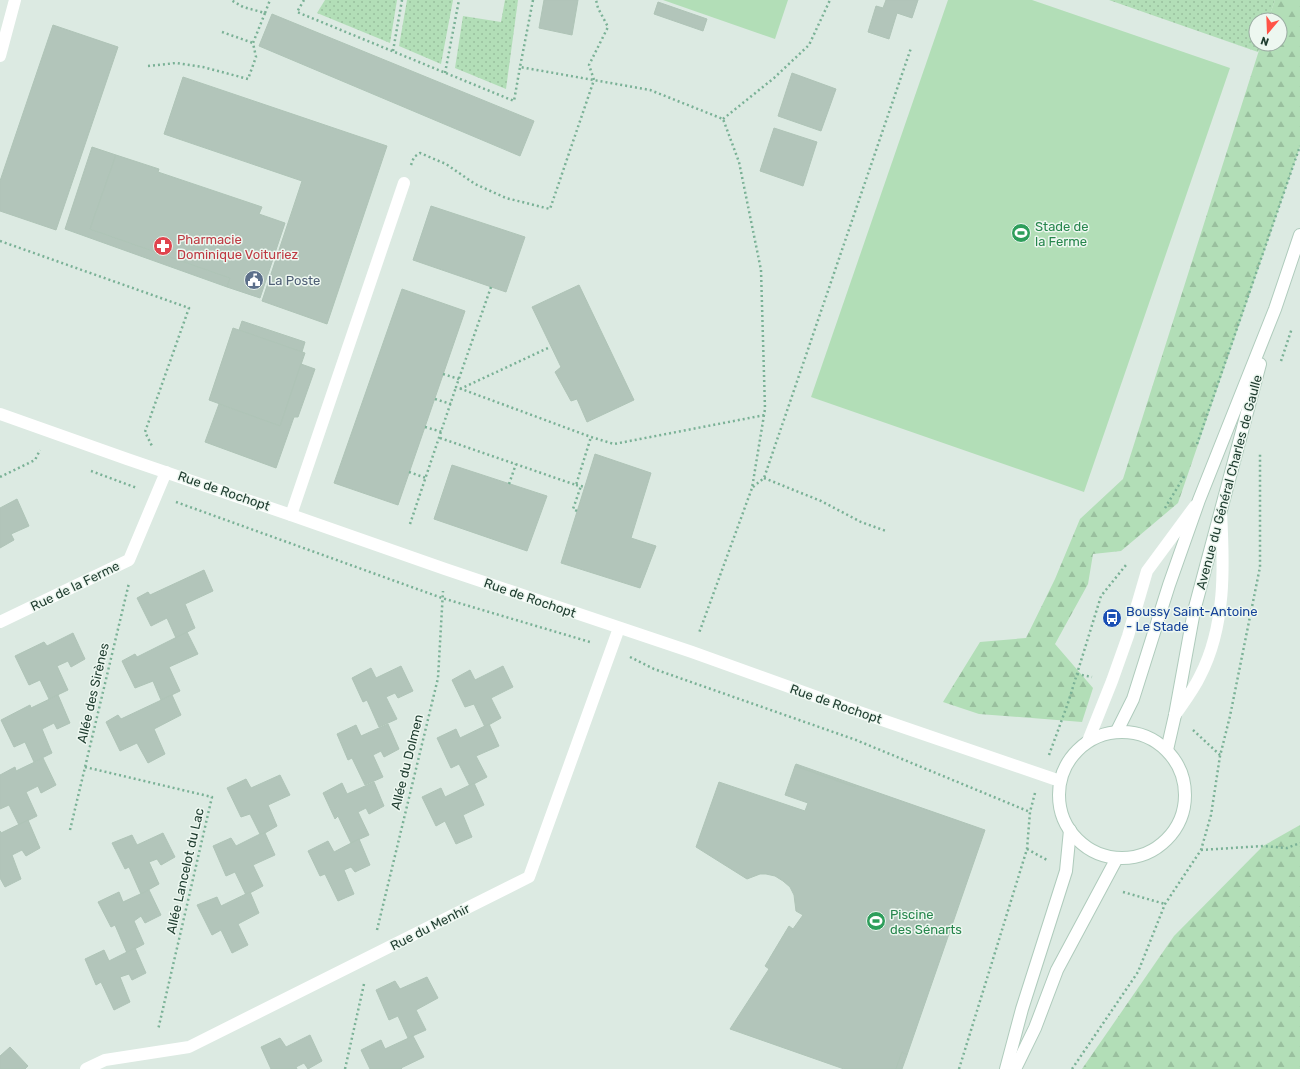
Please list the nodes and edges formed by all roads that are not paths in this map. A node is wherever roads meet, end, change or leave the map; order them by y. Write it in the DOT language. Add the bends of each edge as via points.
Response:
graph roads {
  1 [pos="15,0"];
  2 [pos="0,56"];
  3 [pos="404,183"];
  4 [pos="1300,235"];
  5 [pos="1275,309"];
  6 [pos="0,414"];
  7 [pos="166,472"];
  8 [pos="1200,500"];
  9 [pos="1221,510"];
  10 [pos="292,514"];
  11 [pos="0,622"];
  12 [pos="619,628"];
  13 [pos="1175,714"];
  14 [pos="1117,731"];
  15 [pos="1088,741"];
  16 [pos="1167,750"];
  17 [pos="1060,781"];
  18 [pos="1070,830"];
  19 [pos="1117,858"];
  20 [pos="86,1069"];
  21 [pos="1006,1069"];
  22 [pos="1015,1069"];
  1 -- 2 [label="street"];
  3 -- 10 [label="street"];
  4 -- 5 [label="street, Avenue du Général Charles de Gaulle"];
  5 -- 8 [label="street, Avenue du Général Charles de Gaulle"];
  5 -- 9 [label="street, Avenue du Général Charles de Gaulle"];
  6 -- 7 [label="street, Rue de Rochopt"];
  7 -- 10 [label="street, Rue de Rochopt"];
  7 -- 11 [label="street, Rue de la Ferme" via="129,560"];
  8 -- 14 [label="street, Avenue du Général Charles de Gaulle" via="1169,585 1133,699"];
  8 -- 15 [label="street" via="1147,571 1128,636"];
  9 -- 13 [label="street, Avenue du Général Charles de Gaulle" via="1194,611"];
  9 -- 13 [label="street" via="1223,566 1220,606 1212,644 1200,676"];
  10 -- 12 [label="street, Rue de Rochopt"];
  12 -- 17 [label="street, Rue de Rochopt"];
  12 -- 20 [label="street, Rue du Menhir" via="530,877 189,1047 105,1060"];
  13 -- 16 [label="street, Avenue du Général Charles de Gaulle"];
  14 -- 15 [label="street" via="1102,734"];
  14 -- 16 [label="street" via="1135,732 1153,739"];
  15 -- 17 [label="street" via="1067,763"];
  16 -- 19 [label="street" via="1180,767 1185,788 1184,808 1176,828 1162,844 1148,853"];
  17 -- 18 [label="street" via="1058,796 1062,814"];
  18 -- 19 [label="street" via="1082,844 1098,854"];
  18 -- 21 [label="street" via="1066,871 1022,1009"];
  19 -- 22 [label="street" via="1057,970"];
}
